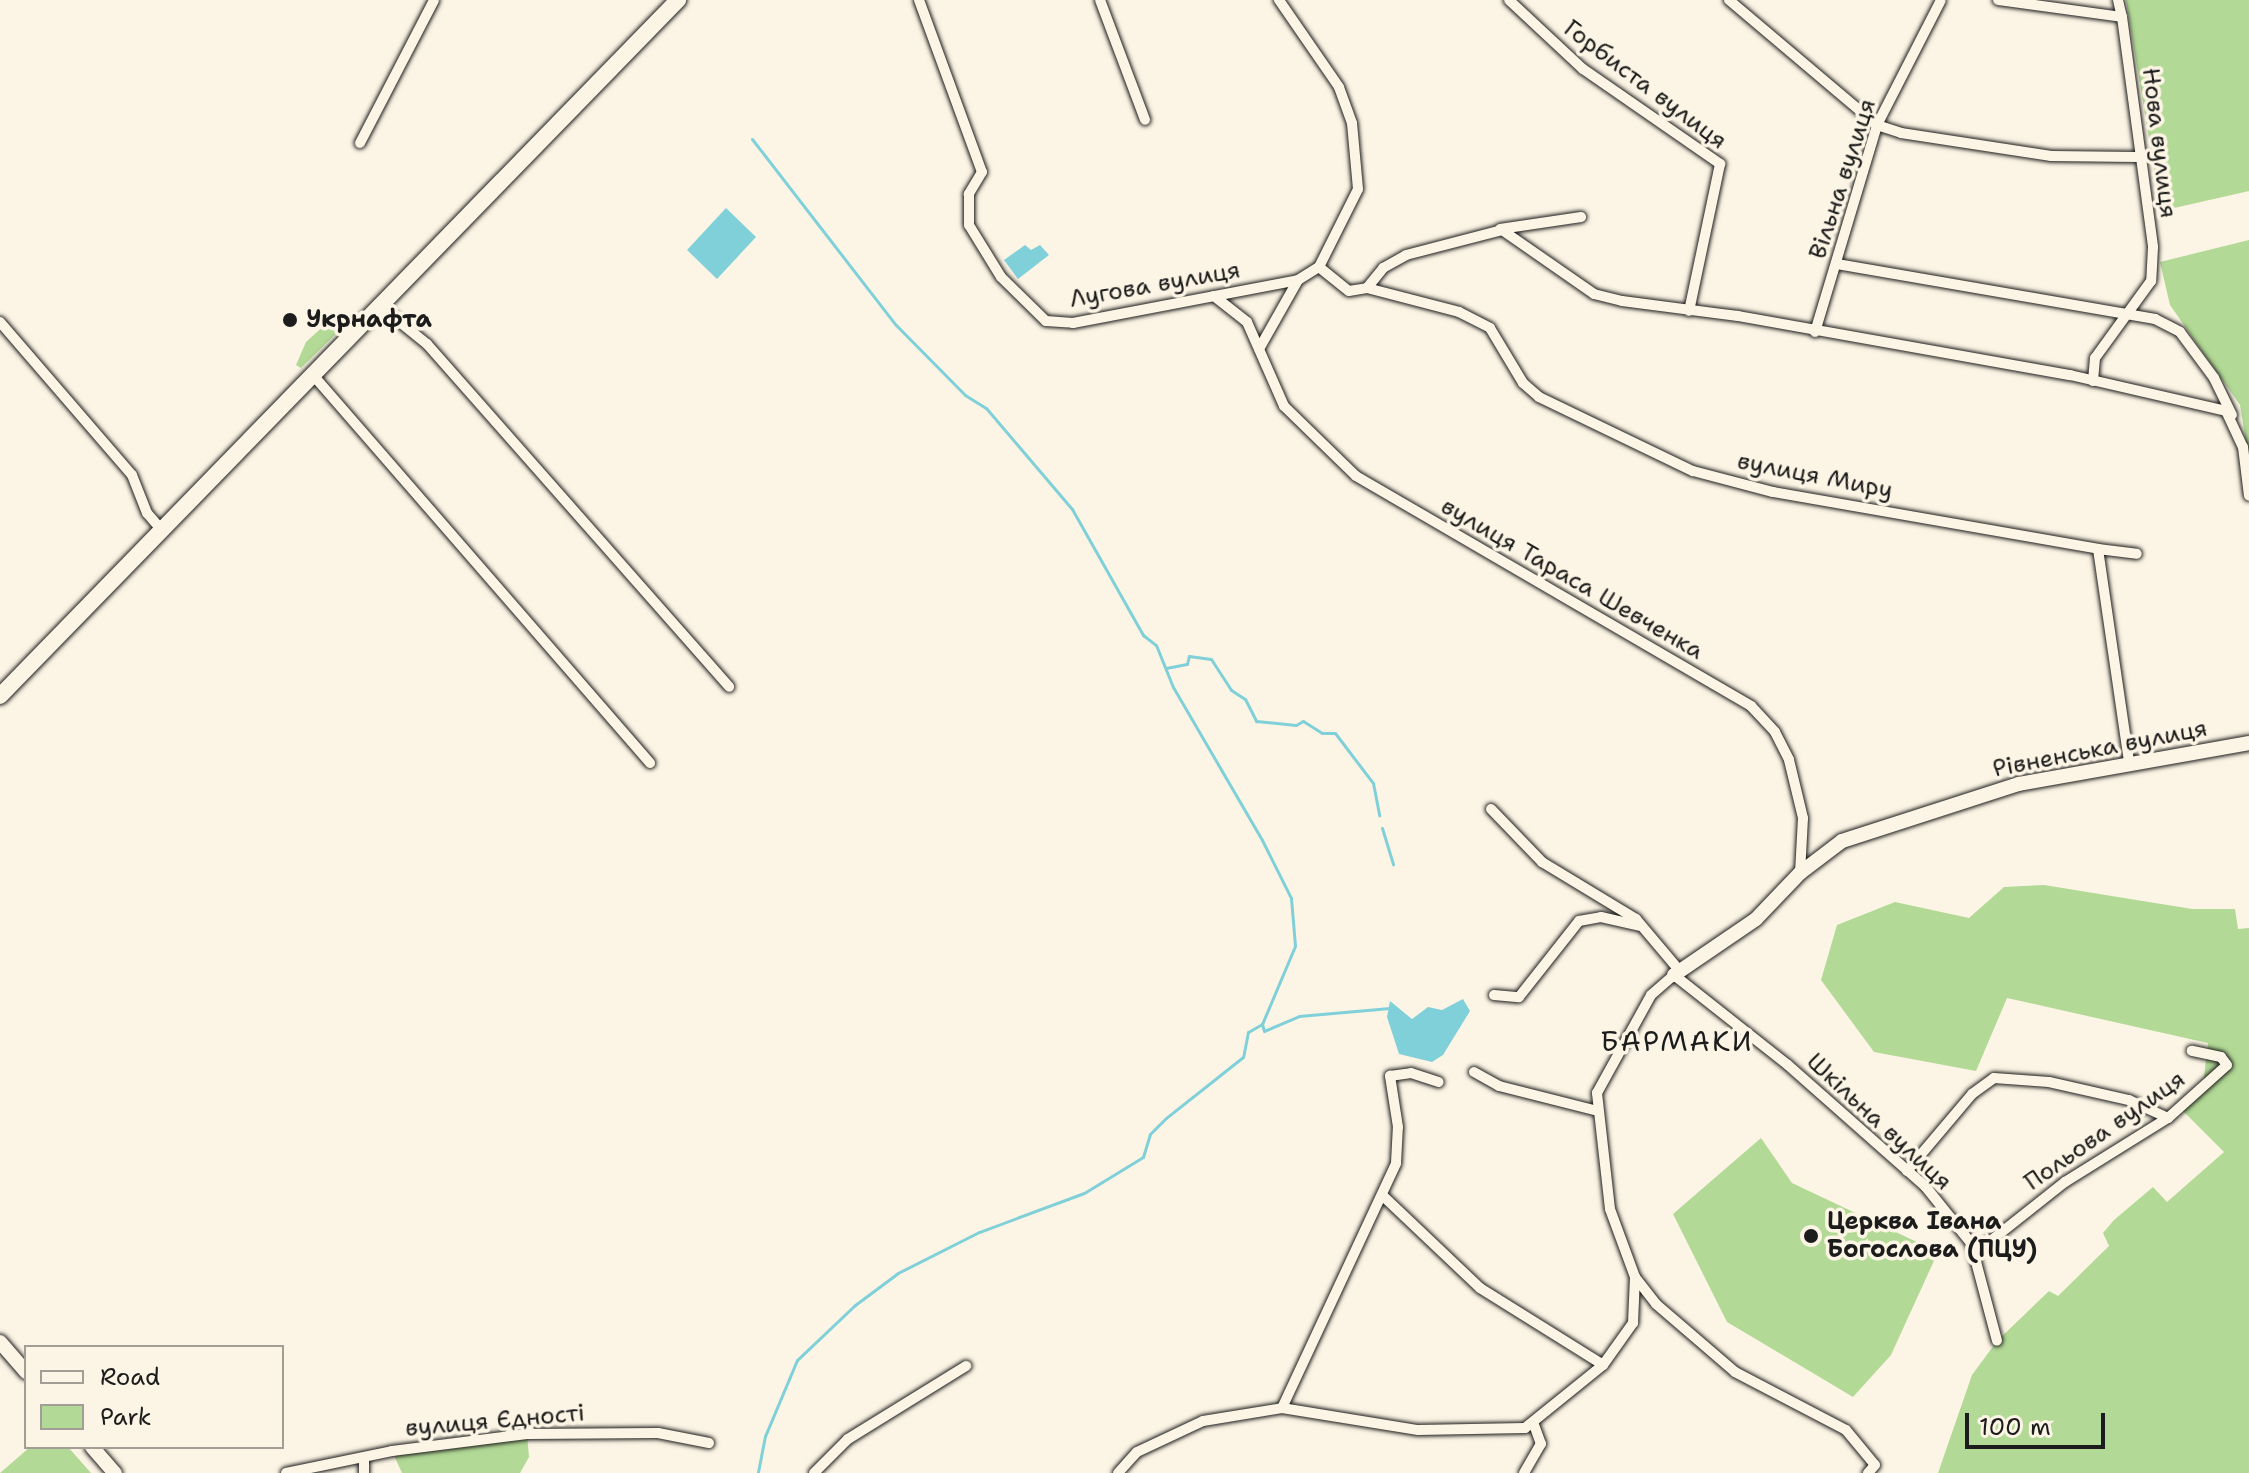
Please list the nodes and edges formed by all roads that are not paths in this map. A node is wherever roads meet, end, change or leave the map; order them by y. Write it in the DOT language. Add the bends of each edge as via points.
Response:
graph roads {
  1 [pos="434,0"];
  2 [pos="678,0"];
  3 [pos="919,0"];
  4 [pos="1100,0"];
  5 [pos="1279,0"];
  6 [pos="1509,0"];
  7 [pos="1729,0"];
  8 [pos="1941,0"];
  9 [pos="1998,0"];
  10 [pos="2118,0"];
  11 [pos="2122,17"];
  12 [pos="1145,120"];
  13 [pos="1877,125"];
  14 [pos="360,143"];
  15 [pos="2137,157"];
  16 [pos="1581,217"];
  17 [pos="1494,230"];
  18 [pos="1837,264"];
  19 [pos="1319,267"];
  20 [pos="1298,280"];
  21 [pos="1367,288"];
  22 [pos="1214,296"];
  23 [pos="380,306"];
  24 [pos="1689,311"];
  25 [pos="2126,315"];
  26 [pos="0,322"];
  27 [pos="1815,332"];
  28 [pos="1259,349"];
  29 [pos="313,375"];
  30 [pos="2093,381"];
  31 [pos="2232,415"];
  32 [pos="2249,496"];
  33 [pos="162,530"];
  34 [pos="2098,549"];
  35 [pos="2137,554"];
  36 [pos="729,687"];
  37 [pos="0,696"];
  38 [pos="2249,743"];
  39 [pos="2129,762"];
  40 [pos="650,763"];
  41 [pos="1491,809"];
  42 [pos="1800,873"];
  43 [pos="1643,927"];
  44 [pos="1676,973"];
  45 [pos="1494,995"];
  46 [pos="2192,1051"];
  47 [pos="1474,1072"];
  48 [pos="1439,1082"];
  49 [pos="1598,1111"];
  50 [pos="2168,1118"];
  51 [pos="1907,1171"];
  52 [pos="1382,1195"];
  53 [pos="1974,1254"];
  54 [pos="1635,1277"];
  55 [pos="1997,1341"];
  56 [pos="0,1342"];
  57 [pos="1603,1365"];
  58 [pos="966,1366"];
  59 [pos="24,1370"];
  60 [pos="1282,1408"];
  61 [pos="1533,1422"];
  62 [pos="709,1443"];
  63 [pos="94,1449"];
  64 [pos="364,1458"];
  65 [pos="115,1473"];
  66 [pos="286,1473"];
  67 [pos="364,1473"];
  68 [pos="814,1473"];
  69 [pos="1118,1473"];
  70 [pos="1524,1473"];
  71 [pos="1868,1473"];
  1 -- 14 [label="street"];
  2 -- 23 [label="main road"];
  3 -- 22 [label="street, Лугова вулиця" via="982,172 969,194 969,225 1001,277 1046,321 1073,323"];
  4 -- 12 [label="street"];
  5 -- 19 [label="street" via="1339,87 1352,123 1358,189"];
  6 -- 24 [label="street, Горбиста вулиця" via="1583,69 1720,164"];
  7 -- 13 [label="street"];
  8 -- 13 [label="street, Вільна вулиця"];
  9 -- 11 [label="street"];
  10 -- 11 [label="street, Нова вулиця"];
  11 -- 15 [label="street, Нова вулиця"];
  13 -- 15 [label="street" via="2051,156"];
  13 -- 18 [label="street, Вільна вулиця"];
  15 -- 25 [label="street, Нова вулиця" via="2152,269 2151,281"];
  16 -- 17 [label="street"];
  17 -- 21 [label="street" via="1406,255 1383,268"];
  17 -- 24 [label="street" via="1510,234 1594,294"];
  18 -- 25 [label="street"];
  18 -- 27 [label="street, Вільна вулиця"];
  19 -- 20 [label="street"];
  19 -- 21 [label="street, вулиця Миру" via="1349,291"];
  20 -- 22 [label="street, Лугова вулиця"];
  20 -- 28 [label="street"];
  21 -- 34 [label="street, вулиця Миру" via="1459,312 1490,328 1523,383 1539,397 1693,471 1773,492"];
  22 -- 28 [label="street, вулиця Тараса Шевченка" via="1247,322"];
  23 -- 29 [label="main road"];
  23 -- 36 [label="street" via="427,344"];
  24 -- 27 [label="street"];
  25 -- 30 [label="street, Нова вулиця" via="2095,358"];
  25 -- 31 [label="street" via="2155,319 2180,332 2214,378"];
  26 -- 33 [label="street" via="132,475 147,513"];
  27 -- 30 [label="street"];
  28 -- 42 [label="street, вулиця Тараса Шевченка" via="1284,406 1356,476 1751,706 1775,732 1789,760 1803,818"];
  29 -- 33 [label="main road"];
  29 -- 40 [label="street"];
  30 -- 31 [label="street"];
  31 -- 32 [label="street" via="2243,447"];
  33 -- 37 [label="main road"];
  34 -- 35 [label="street, вулиця Миру"];
  34 -- 39 [label="street"];
  38 -- 39 [label="street, Рівненська вулиця"];
  39 -- 42 [label="street, Рівненська вулиця" via="2019,784 1842,841"];
  41 -- 43 [label="street, Шкільна вулиця" via="1542,862"];
  42 -- 44 [label="street, Рівненська вулиця" via="1756,919"];
  43 -- 44 [label="street, Шкільна вулиця"];
  43 -- 45 [label="street" via="1601,917 1579,921 1519,997"];
  44 -- 49 [label="street, Рівненська вулиця" via="1651,995 1617,1049 1597,1093"];
  44 -- 51 [label="street, Шкільна вулиця"];
  46 -- 50 [label="street, Польова вулиця" via="2221,1057 2227,1065"];
  47 -- 49 [label="street" via="1499,1086"];
  48 -- 52 [label="street" via="1411,1073 1390,1076 1398,1127 1396,1163"];
  49 -- 54 [label="street, Рівненська вулиця" via="1610,1209"];
  50 -- 51 [label="street" via="2129,1100 2049,1082 1994,1078 1972,1094"];
  50 -- 53 [label="street, Польова вулиця" via="2065,1182"];
  51 -- 53 [label="street, Шкільна вулиця" via="1971,1243"];
  52 -- 57 [label="street" via="1480,1288"];
  52 -- 60 [label="street"];
  53 -- 55 [label="street, Шкільна вулиця"];
  54 -- 57 [label="street, Рівненська вулиця" via="1633,1323"];
  54 -- 71 [label="street" via="1656,1304 1735,1372 1846,1430 1875,1465"];
  56 -- 59 [label="street"];
  57 -- 61 [label="street, Рівненська вулиця"];
  58 -- 68 [label="street" via="848,1439"];
  60 -- 61 [label="street, Рівненська вулиця" via="1418,1430 1525,1428"];
  60 -- 69 [label="street, Рівненська вулиця" via="1203,1421 1137,1452"];
  61 -- 70 [label="street" via="1541,1444"];
  62 -- 64 [label="street, вулиця Єдності" via="658,1433 583,1431 482,1437"];
  63 -- 65 [label="street"];
  64 -- 66 [label="street, вулиця Єдності"];
  64 -- 67 [label="street"];
}
